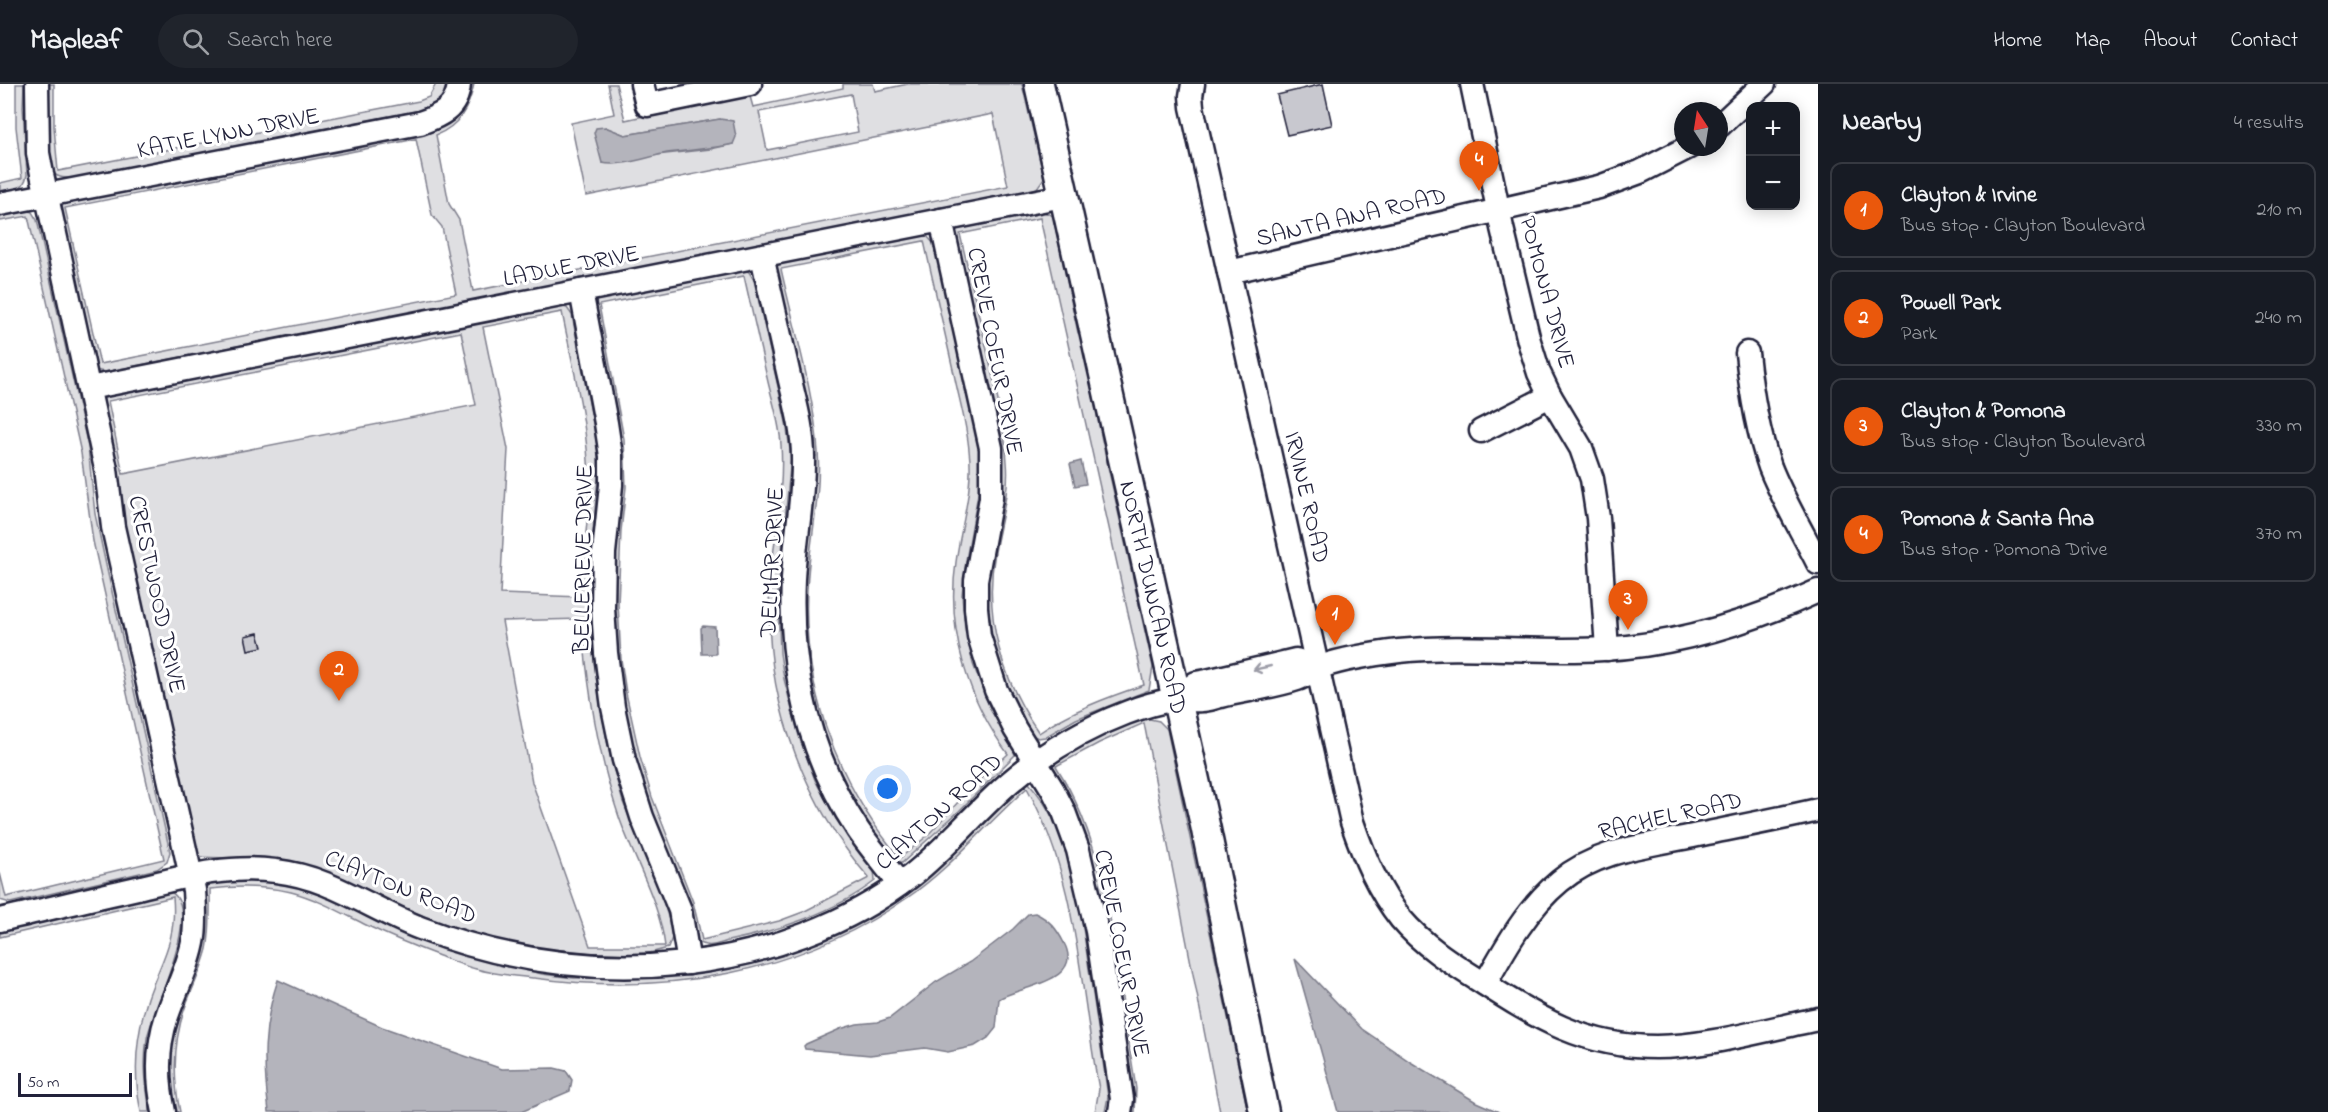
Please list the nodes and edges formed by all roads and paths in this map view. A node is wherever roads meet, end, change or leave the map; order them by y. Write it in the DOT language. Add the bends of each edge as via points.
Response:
graph roads {
  1 [pos="37,84"];
  2 [pos="750,84"];
  3 [pos="1039,84"];
  4 [pos="1193,84"];
  5 [pos="1472,84"];
  6 [pos="1764,84"];
  7 [pos="458,90"];
  8 [pos="644,94"];
  9 [pos="1728,118"];
  10 [pos="1674,155"];
  11 [pos="46,195"];
  12 [pos="1064,196"];
  13 [pos="0,204"];
  14 [pos="1498,210"];
  15 [pos="941,220"];
  16 [pos="762,256"];
  17 [pos="1229,272"];
  18 [pos="580,291"];
  19 [pos="1747,353"];
  20 [pos="89,388"];
  21 [pos="1550,396"];
  22 [pos="1481,431"];
  23 [pos="1818,563"];
  24 [pos="1818,591"];
  25 [pos="1607,649"];
  26 [pos="1318,667"];
  27 [pos="1175,699"];
  28 [pos="1035,762"];
  29 [pos="1818,810"];
  30 [pos="191,875"];
  31 [pos="900,884"];
  32 [pos="0,920"];
  33 [pos="689,963"];
  34 [pos="1485,984"];
  35 [pos="1818,1019"];
  36 [pos="164,1112"];
  37 [pos="1120,1112"];
  38 [pos="1264,1112"];
  1 -- 11 [label="street, CRESTWOOD DRIVE" via="38,153"];
  2 -- 8 [label="street"];
  3 -- 12 [label="main road, NORTH DUNCAN ROAD"];
  4 -- 17 [label="street, IRVINE ROAD" via="1192,106"];
  5 -- 14 [label="street, POMONA DRIVE"];
  6 -- 9 [label="street"];
  7 -- 11 [label="street, KATIE LYNN DRIVE" via="446,112 420,123"];
  10 -- 14 [label="street, SANTA ANA ROAD" via="1599,187"];
  11 -- 13 [label="street, KATIE LYNN DRIVE"];
  11 -- 20 [label="street, CRESTWOOD DRIVE"];
  12 -- 15 [label="street, LADUE DRIVE"];
  12 -- 27 [label="main road, NORTH DUNCAN ROAD"];
  14 -- 17 [label="street, SANTA ANA ROAD"];
  14 -- 21 [label="street, POMONA DRIVE" via="1529,340"];
  15 -- 16 [label="street, LADUE DRIVE"];
  15 -- 28 [label="street, CREVE COEUR DRIVE" via="991,448 991,498 976,580 980,636 996,690"];
  16 -- 18 [label="street, LADUE DRIVE"];
  16 -- 31 [label="street, DELMAR DRIVE" via="804,454 792,619 799,690 816,749 839,798"];
  17 -- 26 [label="street, IRVINE ROAD"];
  18 -- 20 [label="street, LADUE DRIVE"];
  18 -- 33 [label="street, BELLERIEVE DRIVE" via="611,456 603,608 613,707 642,817 680,910"];
  19 -- 23 [label="street" via="1751,392 1770,467"];
  20 -- 30 [label="street, CRESTWOOD DRIVE" via="114,527"];
  21 -- 22 [label="street"];
  21 -- 25 [label="street, POMONA DRIVE" via="1581,448 1592,479"];
  24 -- 25 [label="street" via="1704,633"];
  25 -- 26 [label="street" via="1438,648"];
  26 -- 27 [label="street, CLAYTON ROAD" via="1296,660 1196,683"];
  26 -- 34 [label="street, IRVINE ROAD" via="1352,822 1374,878 1390,904 1422,940"];
  27 -- 28 [label="street, CLAYTON ROAD" via="1129,711 1088,729"];
  27 -- 38 [label="main road, NORTH DUNCAN ROAD"];
  28 -- 31 [label="street, CLAYTON ROAD"];
  28 -- 37 [label="street, CREVE COEUR DRIVE" via="1064,812 1089,889 1116,1052"];
  29 -- 34 [label="street, RACHEL ROAD" via="1620,850 1581,867 1554,886 1526,917"];
  30 -- 32 [label="street, CLAYTON ROAD"];
  30 -- 33 [label="street, CLAYTON ROAD" via="253,869 307,876 425,930 537,961 645,967"];
  30 -- 36 [label="street, CRESTWOOD DRIVE" via="194,936 160,1046 158,1072"];
  31 -- 33 [label="street, CLAYTON ROAD" via="871,903 799,936"];
  34 -- 35 [label="street, IRVINE ROAD" via="1548,1023 1572,1033 1635,1046 1693,1044"];
}
